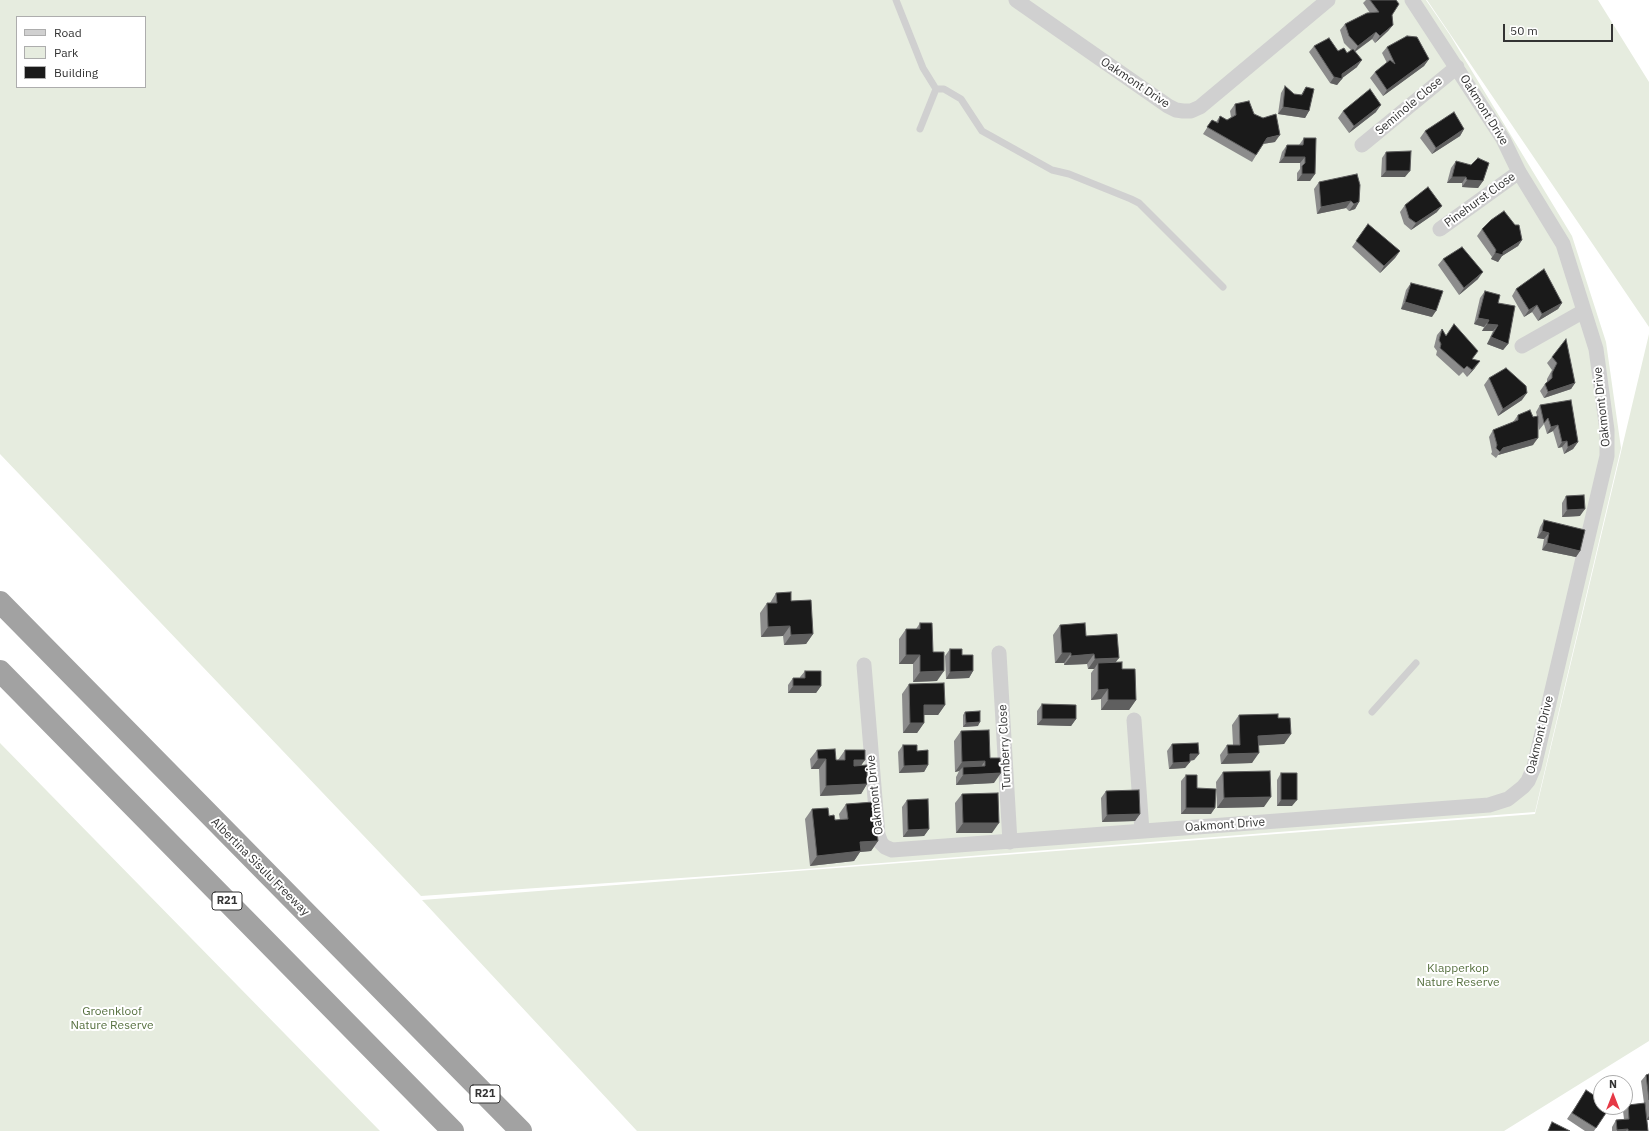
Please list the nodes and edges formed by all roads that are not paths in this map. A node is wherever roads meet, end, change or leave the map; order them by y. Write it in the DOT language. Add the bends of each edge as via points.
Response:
graph roads {
  1 [pos="896,0"];
  2 [pos="1016,0"];
  3 [pos="1328,0"];
  4 [pos="1412,0"];
  5 [pos="1457,67"];
  6 [pos="936,89"];
  7 [pos="920,129"];
  8 [pos="1362,145"];
  9 [pos="1519,172"];
  10 [pos="1440,229"];
  11 [pos="1223,287"];
  12 [pos="1584,311"];
  13 [pos="1522,346"];
  14 [pos="0,602"];
  15 [pos="999,653"];
  16 [pos="1416,662"];
  17 [pos="864,664"];
  18 [pos="0,671"];
  19 [pos="1372,712"];
  20 [pos="1134,720"];
  21 [pos="1142,831"];
  22 [pos="1010,842"];
  23 [pos="453,1131"];
  24 [pos="521,1131"];
  1 -- 6 [label="lane" via="923,68"];
  2 -- 3 [label="street, Oakmont Drive" via="1172,109 1183,111 1200,107"];
  4 -- 5 [label="street, Oakmont Drive"];
  5 -- 8 [label="street, Seminole Close"];
  5 -- 9 [label="street, Oakmont Drive" via="1503,139"];
  6 -- 7 [label="lane"];
  6 -- 11 [label="lane" via="944,89 961,99 982,130 991,136 1052,170 1069,174 1139,203"];
  9 -- 10 [label="street, Pinehurst Close"];
  9 -- 12 [label="street, Oakmont Drive" via="1563,244"];
  12 -- 13 [label="street"];
  12 -- 21 [label="street, Oakmont Drive" via="1596,349 1607,430 1607,456 1534,767 1523,787 1508,799 1488,805"];
  14 -- 24 [label="highway, Albertina Sisulu Freeway / R21"];
  15 -- 22 [label="street, Turnberry Close"];
  16 -- 19 [label="lane"];
  17 -- 22 [label="street, Oakmont Drive" via="877,831 881,843 888,849 898,851"];
  18 -- 23 [label="highway, R21"];
  20 -- 21 [label="street"];
  21 -- 22 [label="street, Oakmont Drive"];
}
